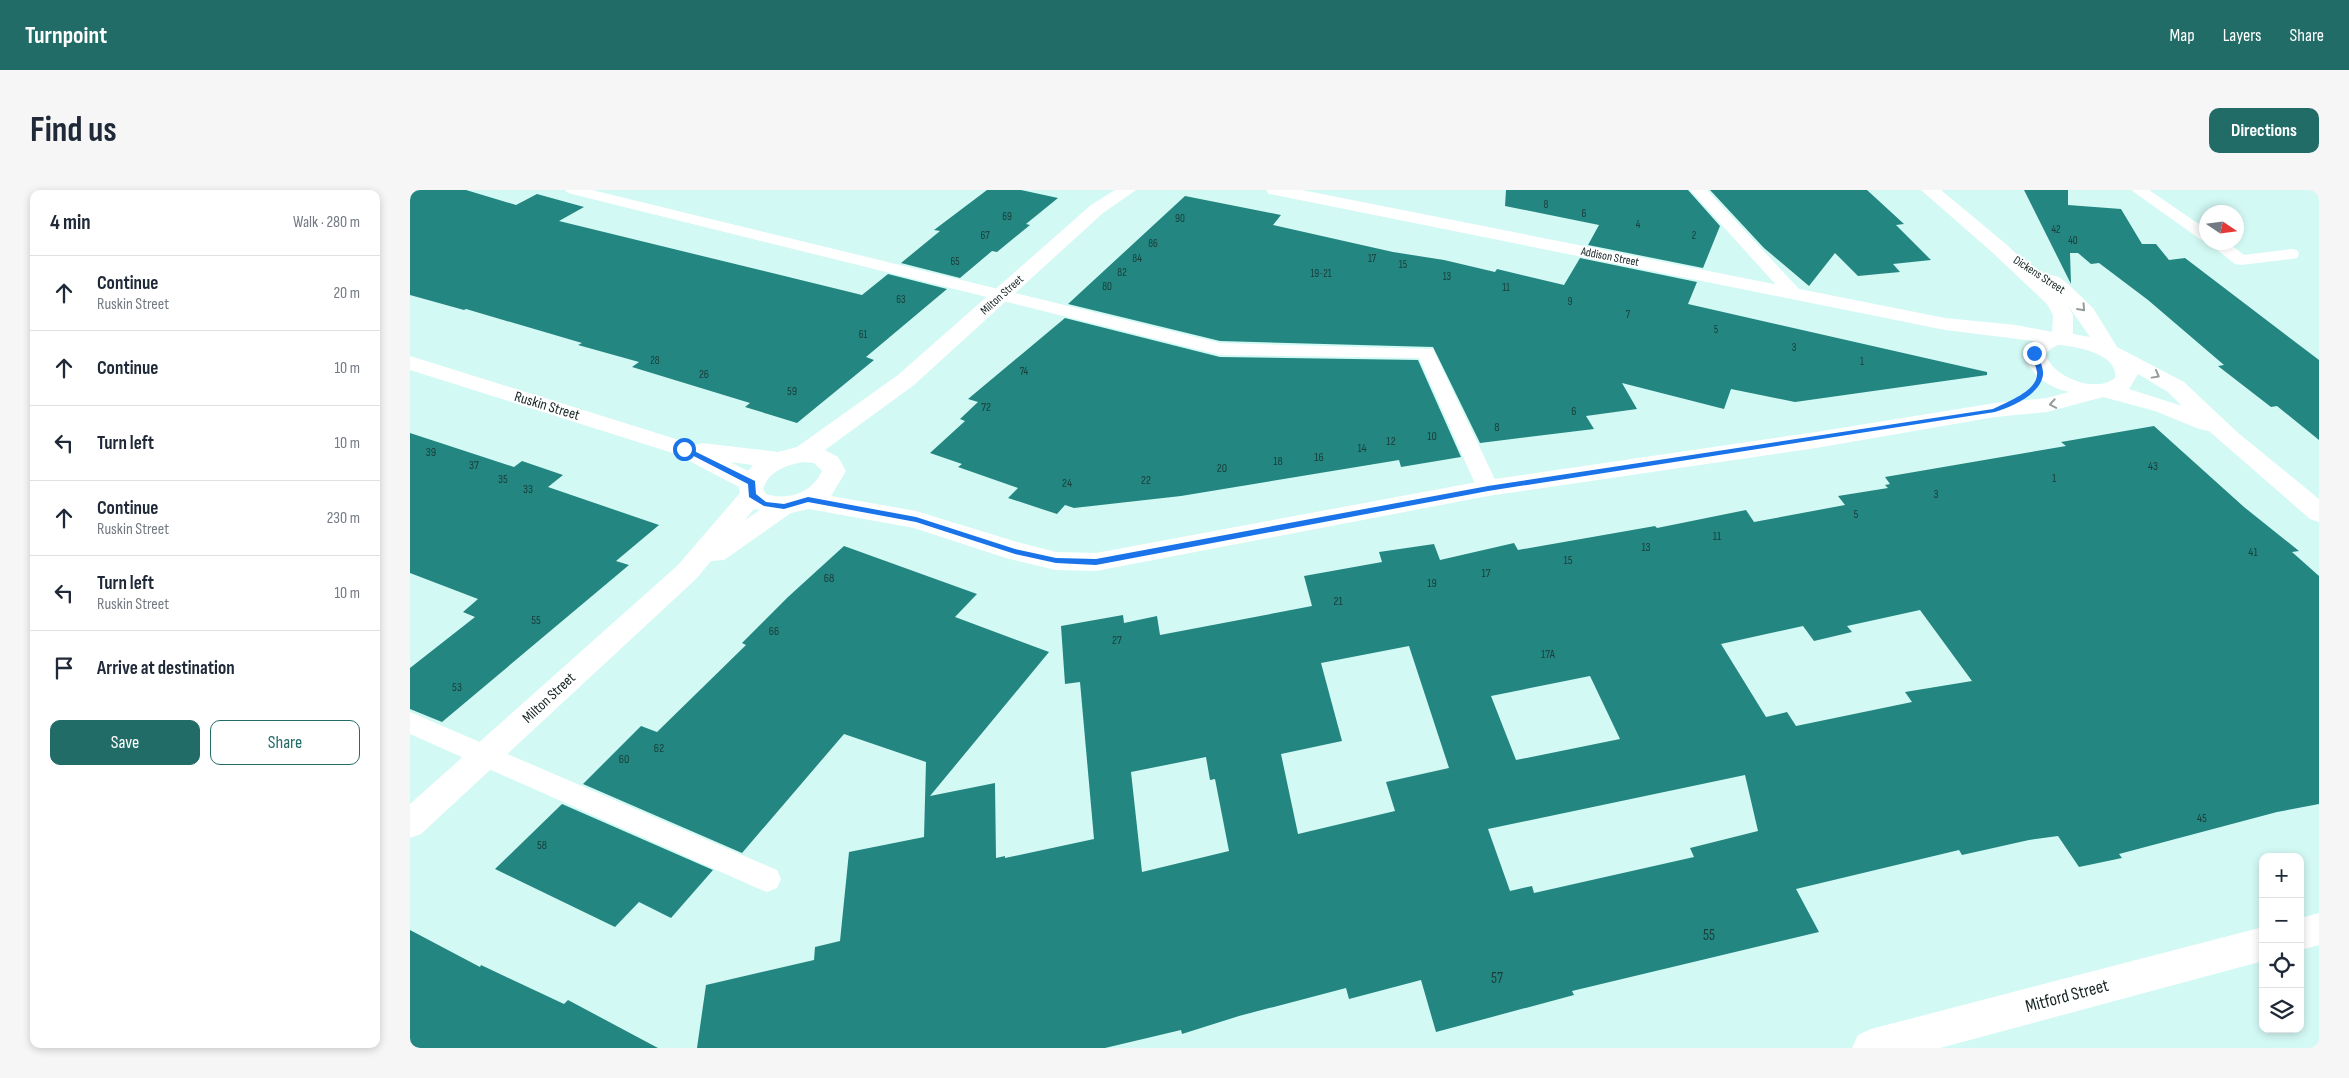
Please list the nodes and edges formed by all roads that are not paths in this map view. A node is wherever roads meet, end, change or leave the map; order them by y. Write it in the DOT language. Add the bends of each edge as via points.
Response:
graph roads {
  1 [pos="573,190"];
  2 [pos="1111,190"];
  3 [pos="1127,190"];
  4 [pos="1276,190"];
  5 [pos="1698,190"];
  6 [pos="1930,190"];
  7 [pos="2139,190"];
  8 [pos="1098,209"];
  9 [pos="2199,231"];
  10 [pos="2000,249"];
  11 [pos="2227,250"];
  12 [pos="2291,254"];
  13 [pos="1793,293"];
  14 [pos="1002,296"];
  15 [pos="1945,324"];
  16 [pos="2060,339"];
  17 [pos="2110,353"];
  18 [pos="410,363"];
  19 [pos="2038,364"];
  20 [pos="906,380"];
  21 [pos="2103,390"];
  22 [pos="1995,410"];
  23 [pos="2229,437"];
  24 [pos="684,449"];
  25 [pos="804,454"];
  26 [pos="778,460"];
  27 [pos="832,471"];
  28 [pos="1488,488"];
  29 [pos="752,489"];
  30 [pos="796,503"];
  31 [pos="2319,514"];
  32 [pos="916,520"];
  33 [pos="687,572"];
  34 [pos="410,723"];
  35 [pos="486,756"];
  36 [pos="410,824"];
  37 [pos="767,879"];
  38 [pos="2319,929"];
  39 [pos="2304,933"];
  40 [pos="2259,945"];
  41 [pos="1889,1046"];
  1 -- 14 [label="lane"];
  2 -- 8 [label="street, Milton Street"];
  3 -- 8 [label="street, Milton Street"];
  4 -- 13 [label="street, Addison Street"];
  5 -- 13 [label="lane"];
  6 -- 10 [label="street, Dickens Street"];
  7 -- 9 [label="lane"];
  8 -- 14 [label="street, Milton Street"];
  10 -- 16 [label="street, Dickens Street" via="2058,304 2064,321"];
  10 -- 17 [label="street, Dickens Street, one-way" via="2050,279 2073,298 2092,320"];
  11 -- 12 [label="lane" via="2241,260"];
  13 -- 15 [label="street, Addison Street"];
  14 -- 20 [label="street, Milton Street"];
  14 -- 28 [label="lane" via="1220,349 1426,353"];
  15 -- 16 [label="street, Addison Street"];
  15 -- 19 [label="street, Addison Street" via="2018,350"];
  16 -- 17 [label="street, Addison Street" via="2086,343"];
  16 -- 19 [label="street" via="2036,349 2034,353"];
  17 -- 21 [label="street, Dickens Street" via="2126,370 2127,379 2120,386"];
  17 -- 23 [label="street, one-way" via="2176,387"];
  18 -- 24 [label="street, Ruskin Street"];
  19 -- 21 [label="street, Addison Street" via="2050,376 2065,383 2083,389"];
  19 -- 22 [label="street" via="2040,378 2034,388"];
  20 -- 25 [label="street, Milton Street"];
  20 -- 27 [label="street, Milton Street"];
  21 -- 22 [label="street, one-way" via="2056,403"];
  21 -- 23 [label="street" via="2186,414"];
  22 -- 28 [label="street"];
  23 -- 31 [label="street"];
  24 -- 26 [label="street, Ruskin Street"];
  24 -- 29 [label="street, Ruskin Street"];
  25 -- 26 [label="street"];
  25 -- 27 [label="street" via="820,456"];
  26 -- 29 [label="street, Milton Street" via="757,474"];
  27 -- 30 [label="street, Milton Street" via="819,494"];
  27 -- 32 [label="street"];
  28 -- 32 [label="street" via="1096,562 1056,560 1015,551"];
  29 -- 30 [label="street, Ruskin Street" via="764,504"];
  29 -- 33 [label="street, Milton Street"];
  30 -- 32 [label="street"];
  30 -- 33 [label="street, Milton Street"];
  33 -- 35 [label="street, Milton Street"];
  34 -- 35 [label="lane"];
  35 -- 36 [label="street, Milton Street"];
  35 -- 37 [label="lane"];
  38 -- 39 [label="street"];
  40 -- 41 [label="street, Mitford Street"];
}
